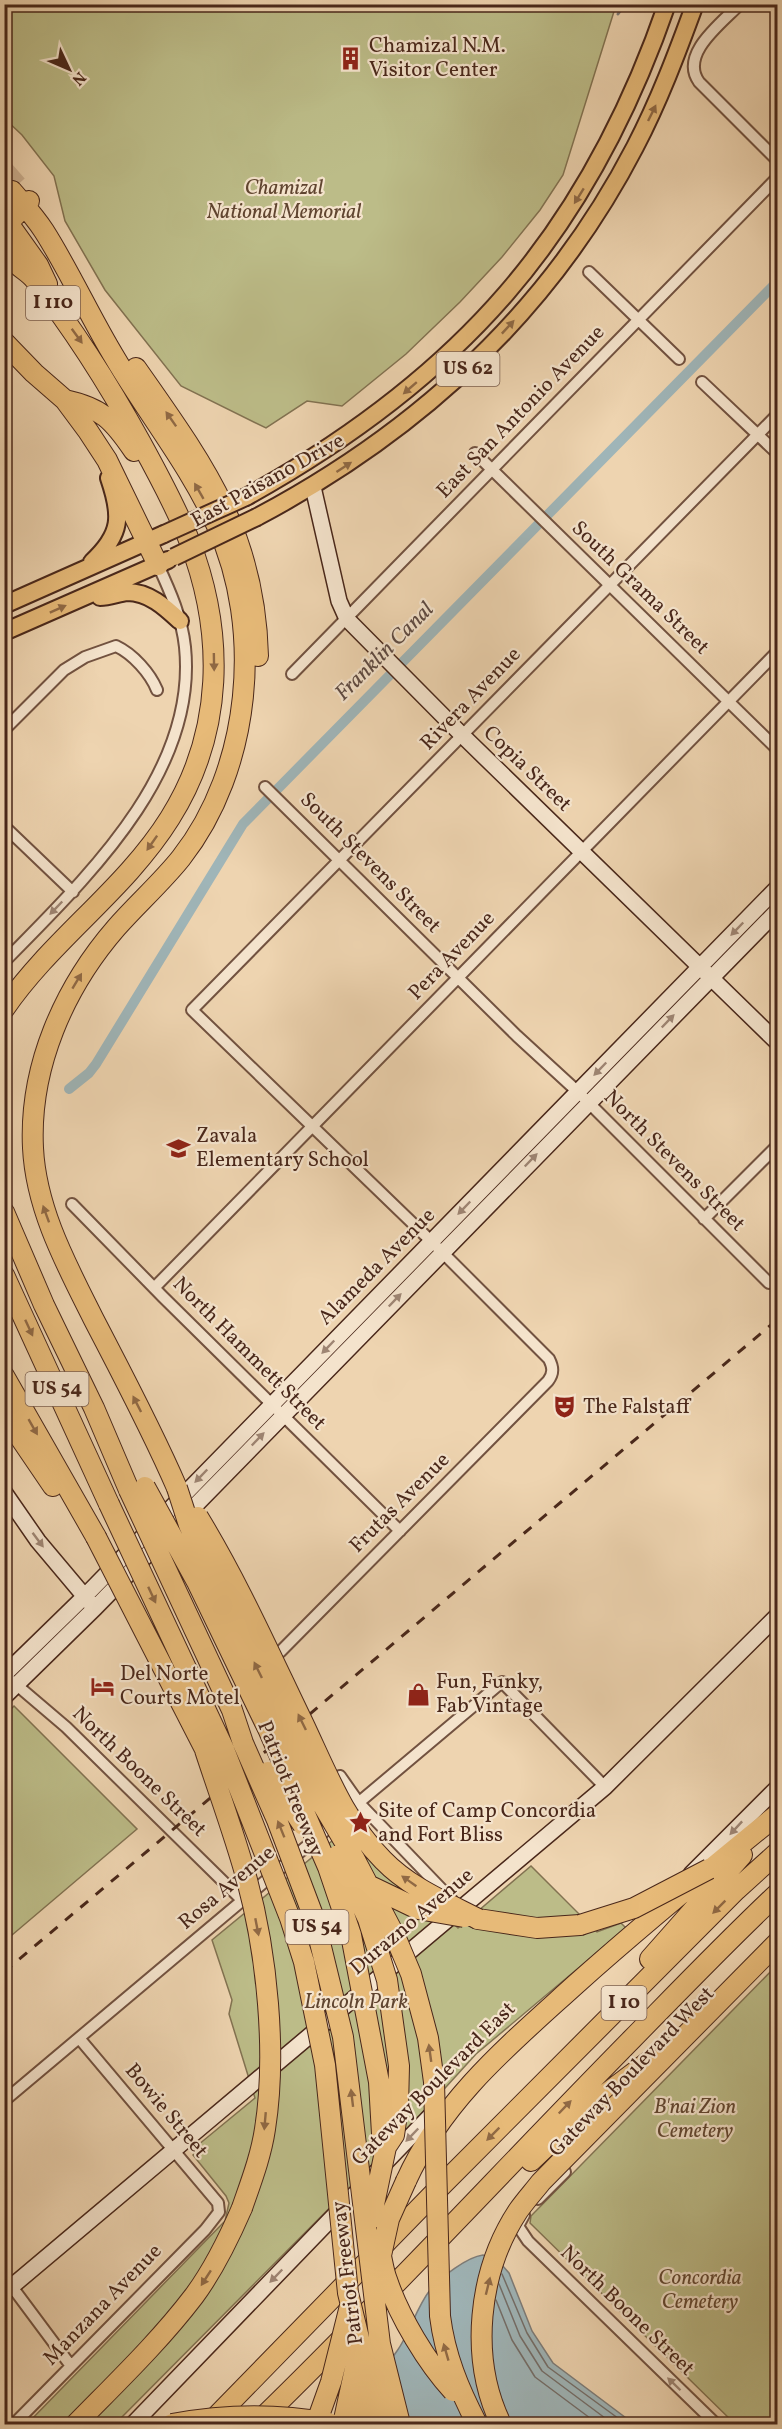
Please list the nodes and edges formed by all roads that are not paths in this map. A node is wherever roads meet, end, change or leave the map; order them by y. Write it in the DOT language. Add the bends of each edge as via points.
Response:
graph roads {
  1 [pos="667,4"];
  2 [pos="695,4"];
  3 [pos="740,4"];
  4 [pos="777,161"];
  5 [pos="777,177"];
  6 [pos="16,201"];
  7 [pos="4,244"];
  8 [pos="589,272"];
  9 [pos="54,305"];
  10 [pos="638,320"];
  11 [pos="4,342"];
  12 [pos="680,359"];
  13 [pos="702,382"];
  14 [pos="65,400"];
  15 [pos="777,414"];
  16 [pos="758,434"];
  17 [pos="345,438"];
  18 [pos="97,446"];
  19 [pos="475,453"];
  20 [pos="777,454"];
  21 [pos="492,469"];
  22 [pos="313,487"];
  23 [pos="168,498"];
  24 [pos="155,537"];
  25 [pos="166,561"];
  26 [pos="87,567"];
  27 [pos="610,586"];
  28 [pos="87,596"];
  29 [pos="4,605"];
  30 [pos="347,619"];
  31 [pos="180,621"];
  32 [pos="4,632"];
  33 [pos="777,651"];
  34 [pos="292,674"];
  35 [pos="157,690"];
  36 [pos="728,702"];
  37 [pos="4,730"];
  38 [pos="463,736"];
  39 [pos="777,750"];
  40 [pos="265,787"];
  41 [pos="4,826"];
  42 [pos="581,852"];
  43 [pos="339,861"];
  44 [pos="777,887"];
  45 [pos="73,892"];
  46 [pos="777,910"];
  47 [pos="4,962"];
  48 [pos="705,973"];
  49 [pos="458,978"];
  50 [pos="4,1009"];
  51 [pos="777,1043"];
  52 [pos="583,1097"];
  53 [pos="312,1127"];
  54 [pos="777,1145"];
  55 [pos="72,1204"];
  56 [pos="4,1212"];
  57 [pos="704,1219"];
  58 [pos="437,1247"];
  59 [pos="4,1275"];
  60 [pos="769,1283"];
  61 [pos="155,1287"];
  62 [pos="4,1376"];
  63 [pos="277,1410"];
  64 [pos="4,1414"];
  65 [pos="177,1488"];
  66 [pos="137,1489"];
  67 [pos="4,1492"];
  68 [pos="400,1531"];
  69 [pos="91,1540"];
  70 [pos="84,1597"];
  71 [pos="95,1608"];
  72 [pos="777,1615"];
  73 [pos="280,1652"];
  74 [pos="9,1679"];
  75 [pos="4,1697"];
  76 [pos="232,1710"];
  77 [pos="205,1750"];
  78 [pos="340,1776"];
  79 [pos="308,1780"];
  80 [pos="605,1787"];
  81 [pos="777,1787"];
  82 [pos="359,1803"];
  83 [pos="777,1814"];
  84 [pos="237,1848"];
  85 [pos="777,1852"];
  86 [pos="270,1868"];
  87 [pos="709,1869"];
  88 [pos="777,1893"];
  89 [pos="242,1900"];
  90 [pos="460,1908"];
  91 [pos="478,1920"];
  92 [pos="777,1942"];
  93 [pos="777,1955"];
  94 [pos="733,1996"];
  95 [pos="79,2038"];
  96 [pos="4,2101"];
  97 [pos="512,2114"];
  98 [pos="386,2147"];
  99 [pos="174,2150"];
  100 [pos="358,2156"];
  101 [pos="446,2181"];
  102 [pos="499,2183"];
  103 [pos="219,2212"];
  104 [pos="520,2221"];
  105 [pos="7,2285"];
  106 [pos="348,2293"];
  107 [pos="71,2366"];
  108 [pos="14,2424"];
  109 [pos="76,2424"];
  110 [pos="133,2424"];
  111 [pos="172,2424"];
  112 [pos="194,2424"];
  113 [pos="209,2424"];
  114 [pos="256,2424"];
  115 [pos="316,2424"];
  116 [pos="342,2424"];
  117 [pos="361,2424"];
  118 [pos="380,2424"];
  119 [pos="400,2424"];
  120 [pos="477,2424"];
  121 [pos="482,2424"];
  122 [pos="501,2424"];
  123 [pos="716,2424"];
  1 -- 17 [label="main road, East Paisano Drive / US 62, one-way" via="642,74 608,145 547,243 464,339 403,395"];
  22 -- 2 [label="main road, East Paisano Drive / US 62, one-way" via="429,404 504,332 551,278 603,204 635,148"];
  3 -- 4 [label="street" via="704,42 692,70 699,82"];
  5 -- 10 [label="street, East San Antonio Avenue"];
  6 -- 9 [label="highway" via="9,226 38,264"];
  65 -- 6 [label="highway, I 110, one-way" via="68,1269 45,1213 33,1149 33,1119 45,1059 64,1004 99,949 183,856 208,817 219,789 245,753 255,705 257,628 246,561 203,468 62,268 56,242"];
  7 -- 9 [label="highway, I 110" via="13,249 15,262"];
  8 -- 10 [label="street"];
  9 -- 23 [label="highway, I 110, one-way" via="99,369"];
  10 -- 12 [label="street"];
  10 -- 21 [label="street, East San Antonio Avenue"];
  11 -- 14 [label="highway"];
  13 -- 16 [label="street"];
  14 -- 18 [label="highway"];
  14 -- 23 [label="highway" via="100,411"];
  15 -- 16 [label="street, Rivera Avenue"];
  16 -- 20 [label="street"];
  16 -- 27 [label="street, Rivera Avenue"];
  17 -- 22 [label="main road" via="337,453 314,470"];
  17 -- 24 [label="main road, East Paisano Drive / US 62, bridge" via="246,496"];
  18 -- 24 [label="highway"];
  18 -- 26 [label="main road" via="119,518 112,540"];
  19 -- 21 [label="street, South Grama Street"];
  21 -- 27 [label="street, South Grama Street"];
  21 -- 30 [label="street, East San Antonio Avenue"];
  22 -- 25 [label="main road, East Paisano Drive / US 62, bridge"];
  22 -- 30 [label="main road, Copia Street" via="339,601"];
  23 -- 50 [label="highway, one-way" via="189,539 213,631 213,698 199,756 170,818 143,855 44,960"];
  24 -- 25 [label="highway"];
  24 -- 26 [label="main road, East Paisano Drive / US 62"];
  25 -- 28 [label="main road, East Paisano Drive / US 62"];
  25 -- 31 [label="street"];
  26 -- 29 [label="main road, East Paisano Drive / US 62"];
  27 -- 36 [label="street, South Grama Street"];
  27 -- 38 [label="street, Rivera Avenue"];
  28 -- 31 [label="main road" via="138,593 156,601"];
  32 -- 28 [label="main road, East Paisano Drive / US 62, one-way"];
  30 -- 34 [label="street, East San Antonio Avenue"];
  30 -- 38 [label="main road, Copia Street"];
  31 -- 45 [label="street" via="186,672 175,736 122,832"];
  33 -- 36 [label="street, Pera Avenue"];
  35 -- 37 [label="street" via="128,653 116,646 85,657 64,670"];
  36 -- 39 [label="street, South Grama Street"];
  36 -- 42 [label="street, Pera Avenue"];
  38 -- 42 [label="main road, Copia Street"];
  38 -- 43 [label="street, Rivera Avenue"];
  40 -- 43 [label="street, South Stevens Street"];
  41 -- 45 [label="street"];
  42 -- 48 [label="main road, Copia Street"];
  42 -- 49 [label="street, Pera Avenue"];
  43 -- 49 [label="street, South Stevens Street"];
  43 -- 53 [label="street, Rivera Avenue" via="192,1010"];
  44 -- 48 [label="main road, Alameda Avenue, one-way"];
  45 -- 47 [label="street, one-way"];
  46 -- 48 [label="main road, Alameda Avenue"];
  48 -- 51 [label="main road, Copia Street"];
  48 -- 52 [label="main road, Alameda Avenue"];
  49 -- 52 [label="street, South Stevens Street"];
  49 -- 53 [label="street, Pera Avenue"];
  52 -- 57 [label="street, North Stevens Street"];
  52 -- 58 [label="main road, Alameda Avenue"];
  53 -- 58 [label="street"];
  53 -- 61 [label="street, Pera Avenue"];
  54 -- 57 [label="street"];
  55 -- 61 [label="street, North Hammett Street"];
  56 -- 66 [label="highway, US 54" via="44,1305"];
  57 -- 60 [label="street, North Stevens Street"];
  58 -- 63 [label="main road, Alameda Avenue"];
  58 -- 68 [label="street, Frutas Avenue" via="549,1359 552,1376"];
  59 -- 86 [label="highway, Patriot Freeway / US 54, one-way, bridge" via="223,1747"];
  61 -- 63 [label="street, North Hammett Street"];
  62 -- 69 [label="highway, one-way"];
  63 -- 68 [label="street, North Hammett Street"];
  63 -- 70 [label="main road, Alameda Avenue, one-way"];
  71 -- 63 [label="main road, Alameda Avenue, one-way"];
  64 -- 69 [label="highway"];
  79 -- 65 [label="highway, one-way, bridge" via="189,1525"];
  91 -- 65 [label="highway, one-way, bridge" via="409,1882 383,1860 355,1827 255,1623 199,1518"];
  66 -- 76 [label="highway, Patriot Freeway / US 54, bridge"];
  66 -- 98 [label="highway, bridge" via="198,1582 328,1867 351,1935"];
  67 -- 70 [label="main road, one-way"];
  68 -- 73 [label="street, Frutas Avenue"];
  69 -- 77 [label="highway, bridge" via="164,1665"];
  69 -- 84 [label="highway, bridge"];
  70 -- 71 [label="main road"];
  70 -- 74 [label="main road, Alameda Avenue"];
  71 -- 74 [label="main road, Alameda Avenue"];
  72 -- 80 [label="main road, Durazno Avenue"];
  74 -- 75 [label="main road, Alameda Avenue"];
  74 -- 89 [label="street, North Boone Street" via="66,1727"];
  76 -- 91 [label="highway, bridge" via="288,1806 308,1832 360,1881 418,1909"];
  100 -- 76 [label="highway, Patriot Freeway / US 54, one-way, bridge" via="343,2037 314,1918"];
  77 -- 84 [label="highway, bridge"];
  77 -- 86 [label="highway, bridge" via="250,1840"];
  78 -- 82 [label="street"];
  79 -- 98 [label="highway, bridge" via="368,1919 387,1980 399,2066 394,2135"];
  120 -- 79 [label="highway, one-way, bridge" via="451,2369 442,2334 434,2082 420,2006 395,1936"];
  80 -- 82 [label="street, Rosa Avenue" via="502,1683"];
  80 -- 90 [label="main road, Durazno Avenue"];
  81 -- 110 [label="main road, Gateway Boulevard East, one-way" via="692,1873 484,2061"];
  82 -- 89 [label="street, Rosa Avenue"];
  82 -- 90 [label="street"];
  83 -- 87 [label="highway"];
  83 -- 97 [label="highway" via="653,1956 554,2060"];
  84 -- 109 [label="highway, one-way, bridge" via="258,1933 270,2040 265,2129 254,2172 230,2235 194,2296"];
  85 -- 97 [label="highway, I 10, one-way"];
  86 -- 106 [label="highway, Patriot Freeway / US 54, bridge" via="290,1918 314,2004 325,2065"];
  87 -- 91 [label="highway, bridge" via="634,1908 580,1925 537,1928"];
  87 -- 116 [label="highway, bridge" via="522,2033 476,2077 435,2127 389,2219"];
  102 -- 88 [label="highway, I 10, one-way"];
  89 -- 95 [label="street, Rosa Avenue"];
  90 -- 99 [label="main road, Durazno Avenue"];
  122 -- 92 [label="highway, one-way, bridge" via="483,2367 481,2327 488,2283 505,2234 541,2182"];
  93 -- 94 [label="main road, Gateway Boulevard West"];
  94 -- 102 [label="highway" via="586,2109"];
  94 -- 104 [label="street, Gateway Boulevard West"];
  95 -- 96 [label="street, Rosa Avenue"];
  95 -- 99 [label="street, Bowie Street"];
  97 -- 101 [label="highway, I 10, one-way"];
  98 -- 115 [label="highway, bridge" via="331,2382"];
  99 -- 103 [label="street, Bowie Street" via="218,2204"];
  99 -- 105 [label="main road, Durazno Avenue"];
  100 -- 119 [label="highway, Patriot Freeway / US 54, bridge" via="380,2344"];
  100 -- 121 [label="highway, bridge" via="387,2280 426,2355"];
  101 -- 112 [label="highway" via="403,2212"];
  101 -- 113 [label="highway, I 10"];
  102 -- 114 [label="highway"];
  103 -- 107 [label="street, Manzana Avenue"];
  123 -- 104 [label="street, North Boone Street, one-way" via="528,2241 520,2230"];
  105 -- 107 [label="street"];
  106 -- 117 [label="highway, bridge"];
  106 -- 118 [label="highway, Patriot Freeway / US 54, bridge"];
  107 -- 108 [label="street, Manzana Avenue"];
  111 -- 116 [label="highway, bridge" via="251,2414"];
}
